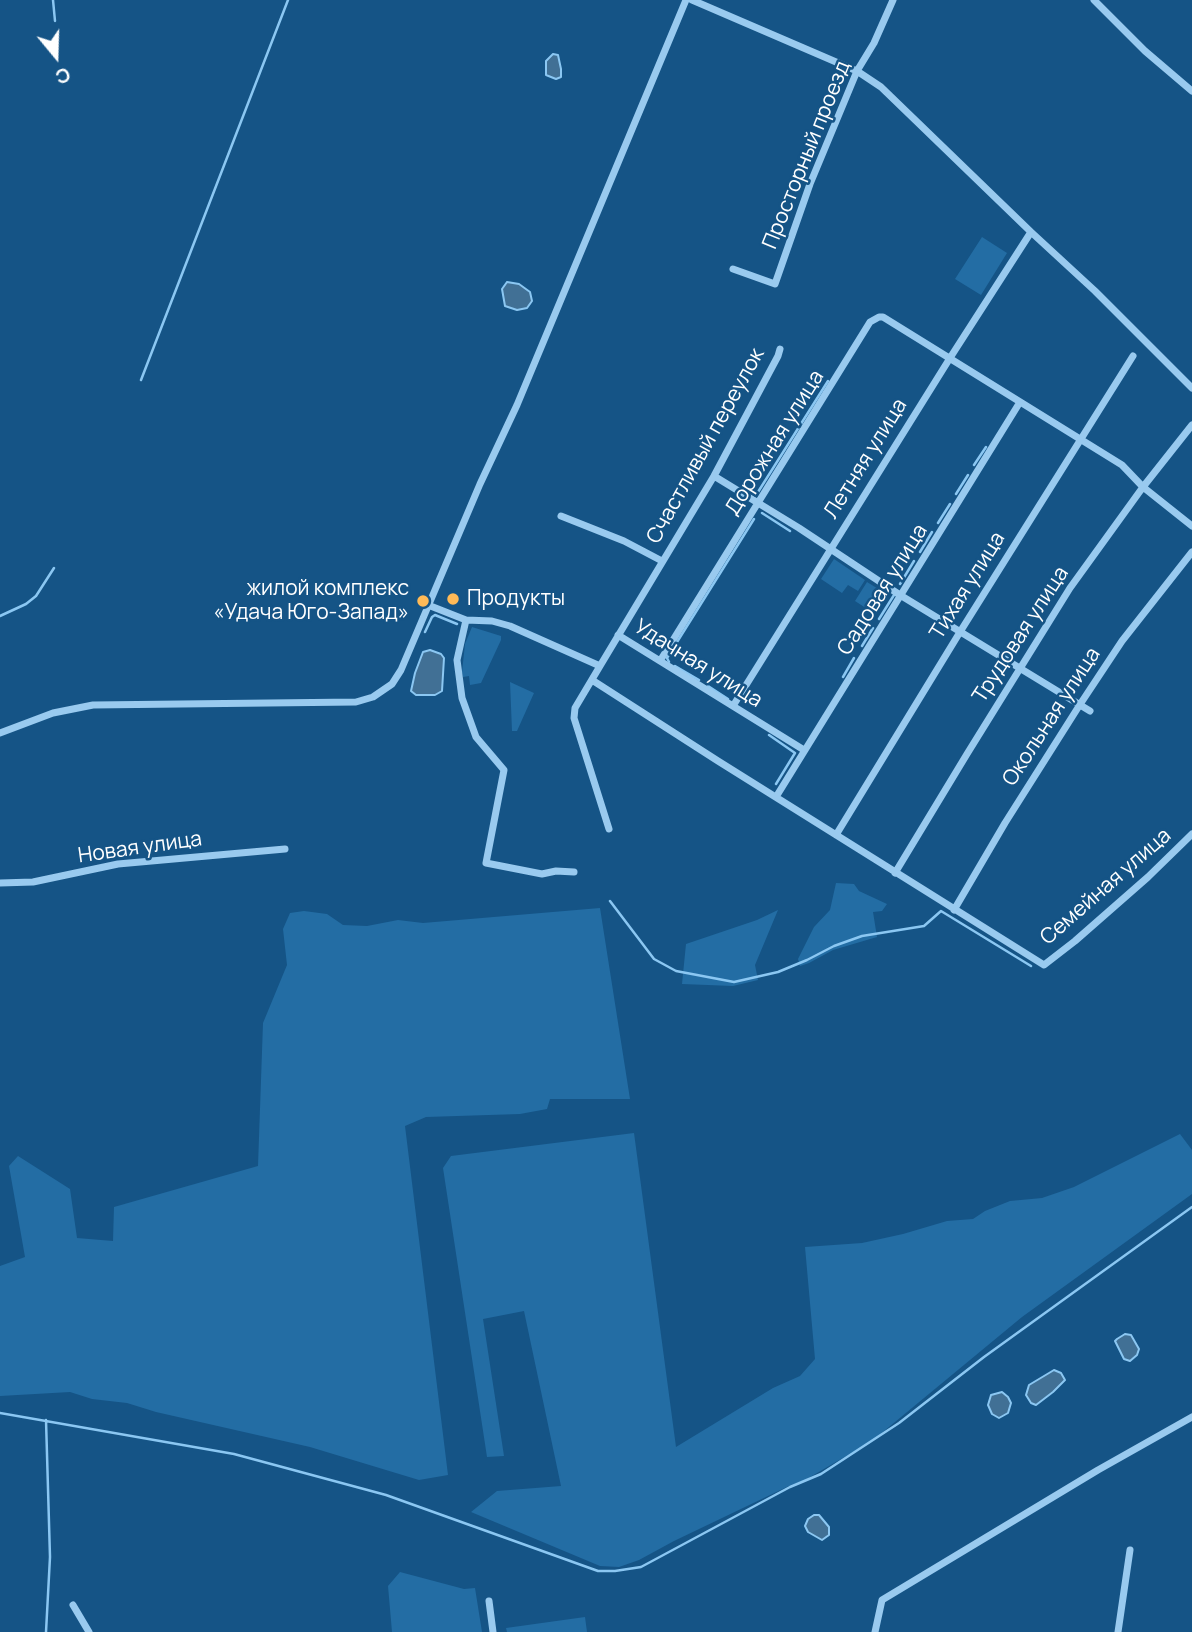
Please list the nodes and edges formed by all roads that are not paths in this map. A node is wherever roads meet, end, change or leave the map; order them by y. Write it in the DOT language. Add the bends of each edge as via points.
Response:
graph roads {
  1 [pos="686,0"];
  2 [pos="692,0"];
  3 [pos="893,0"];
  4 [pos="1094,0"];
  5 [pos="857,71"];
  6 [pos="1192,91"];
  7 [pos="1031,232"];
  8 [pos="733,269"];
  9 [pos="780,349"];
  10 [pos="1133,356"];
  11 [pos="950,358"];
  12 [pos="1192,388"];
  13 [pos="1020,402"];
  14 [pos="1192,425"];
  15 [pos="1080,440"];
  16 [pos="714,475"];
  17 [pos="1143,487"];
  18 [pos="758,502"];
  19 [pos="561,516"];
  20 [pos="1192,526"];
  21 [pos="831,549"];
  22 [pos="1192,552"];
  23 [pos="662,561"];
  24 [pos="900,595"];
  25 [pos="428,605"];
  26 [pos="466,620"];
  27 [pos="960,632"];
  28 [pos="618,635"];
  29 [pos="660,661"];
  30 [pos="600,666"];
  31 [pos="1019,668"];
  32 [pos="592,680"];
  33 [pos="733,706"];
  34 [pos="1079,706"];
  35 [pos="1090,711"];
  36 [pos="0,733"];
  37 [pos="804,750"];
  38 [pos="776,797"];
  39 [pos="609,829"];
  40 [pos="1192,834"];
  41 [pos="836,835"];
  42 [pos="285,849"];
  43 [pos="573,872"];
  44 [pos="895,873"];
  45 [pos="0,883"];
  46 [pos="954,910"];
  47 [pos="1192,1417"];
  48 [pos="1130,1550"];
  49 [pos="489,1601"];
  50 [pos="73,1605"];
  51 [pos="89,1632"];
  52 [pos="493,1632"];
  53 [pos="875,1632"];
  54 [pos="1118,1632"];
  1 -- 25 [label="street" via="544,343"];
  2 -- 5 [label="street"];
  3 -- 5 [label="street, Просторный проезд"];
  4 -- 6 [label="street"];
  5 -- 7 [label="street" via="881,87"];
  5 -- 8 [label="street, Просторный проезд" via="775,284"];
  7 -- 11 [label="street, Летняя улица"];
  7 -- 12 [label="street"];
  9 -- 16 [label="street, Счастливый переулок"];
  10 -- 15 [label="street, Тихая улица"];
  11 -- 13 [label="street, Дорожная улица"];
  11 -- 18 [label="street, Дорожная улица" via="883,317 875,319"];
  11 -- 21 [label="street, Летняя улица"];
  13 -- 15 [label="street, Дорожная улица"];
  13 -- 24 [label="street, Садовая улица"];
  14 -- 17 [label="street, Трудовая улица"];
  15 -- 17 [label="street, Дорожная улица" via="1122,465"];
  15 -- 27 [label="street, Тихая улица"];
  16 -- 18 [label="street"];
  16 -- 23 [label="street, Счастливый переулок"];
  17 -- 20 [label="street, Дорожная улица"];
  17 -- 31 [label="street, Трудовая улица"];
  18 -- 21 [label="street"];
  18 -- 29 [label="street, Дорожная улица"];
  19 -- 23 [label="street, Счастливый переулок"];
  21 -- 24 [label="street"];
  21 -- 33 [label="street, Летняя улица"];
  22 -- 34 [label="street, Окольная улица" via="1122,641"];
  23 -- 28 [label="street, Счастливый переулок"];
  24 -- 27 [label="street"];
  24 -- 37 [label="street, Садовая улица"];
  25 -- 26 [label="street"];
  25 -- 36 [label="street" via="399,675 367,699 93,705 53,713"];
  26 -- 30 [label="street" via="510,626"];
  26 -- 43 [label="street" via="457,660 462,698 476,737 503,770 486,863 542,874"];
  27 -- 31 [label="street"];
  27 -- 41 [label="street, Тихая улица"];
  28 -- 29 [label="street, Удачная улица"];
  28 -- 30 [label="street, Удачная улица"];
  29 -- 33 [label="street, Удачная улица"];
  30 -- 32 [label="street, Удачная улица"];
  31 -- 34 [label="street"];
  31 -- 44 [label="street, Трудовая улица"];
  32 -- 38 [label="street"];
  32 -- 39 [label="street, Удачная улица" via="574,718"];
  33 -- 37 [label="street, Удачная улица"];
  34 -- 35 [label="street"];
  34 -- 46 [label="street, Окольная улица"];
  37 -- 38 [label="street, Садовая улица"];
  38 -- 41 [label="street"];
  40 -- 46 [label="street, Семейная улица" via="1044,965"];
  41 -- 44 [label="street"];
  42 -- 45 [label="street, Новая улица" via="118,864 33,883"];
  44 -- 46 [label="street"];
  47 -- 53 [label="street" via="882,1600"];
  48 -- 54 [label="street"];
  49 -- 52 [label="street"];
  50 -- 51 [label="street"];
}
